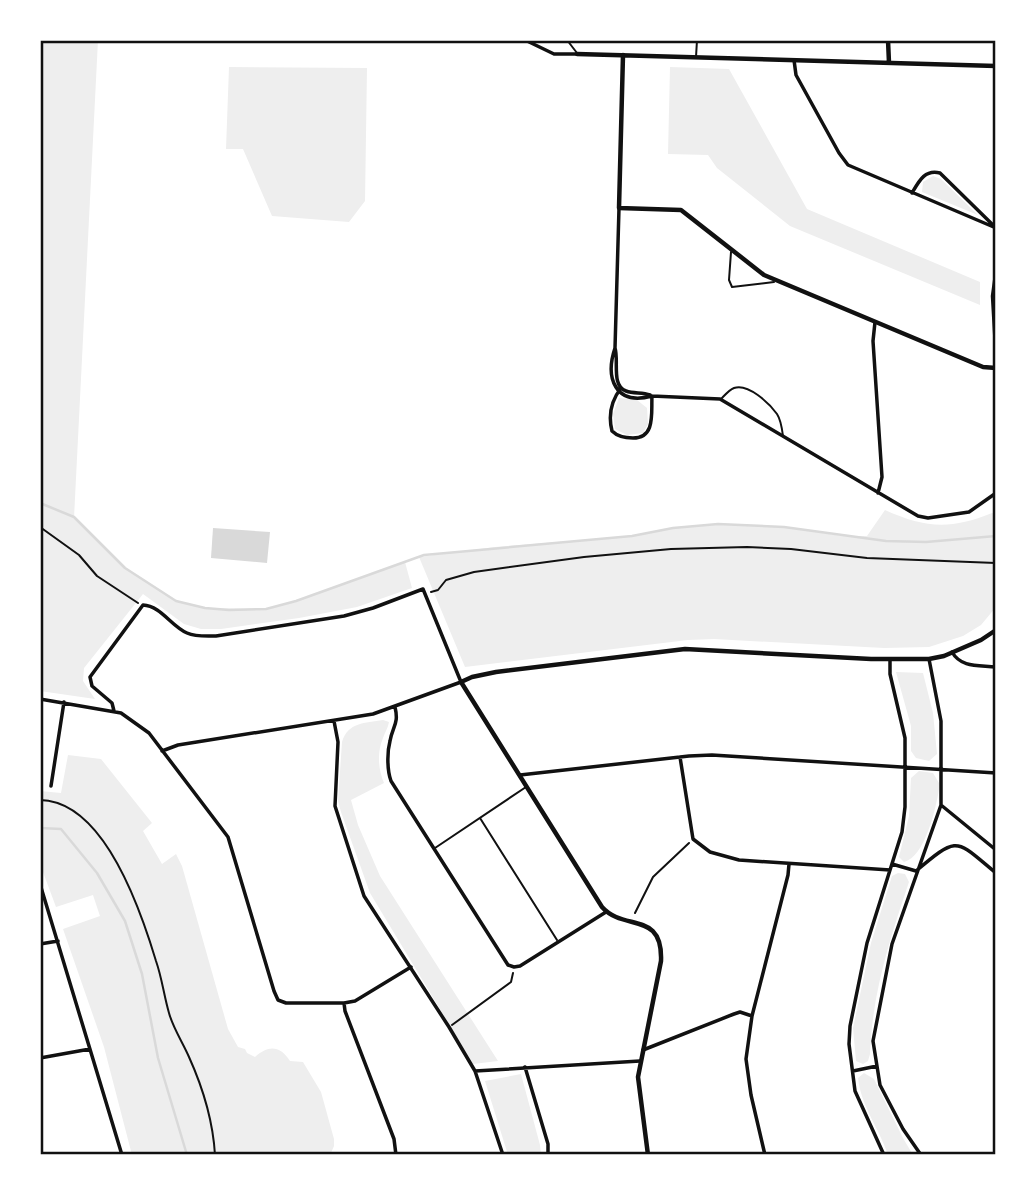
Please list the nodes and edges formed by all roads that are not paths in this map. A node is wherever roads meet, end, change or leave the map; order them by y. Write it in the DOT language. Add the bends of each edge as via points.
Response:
graph roads {
  1 [pos="525,40"];
  2 [pos="567,40"];
  3 [pos="697,40"];
  4 [pos="888,40"];
  5 [pos="578,54"];
  6 [pos="623,55"];
  7 [pos="696,57"];
  8 [pos="794,60"];
  9 [pos="889,63"];
  10 [pos="996,66"];
  11 [pos="912,193"];
  12 [pos="619,208"];
  13 [pos="995,228"];
  14 [pos="731,250"];
  15 [pos="996,274"];
  16 [pos="779,282"];
  17 [pos="875,322"];
  18 [pos="996,348"];
  19 [pos="996,368"];
  20 [pos="619,390"];
  21 [pos="652,396"];
  22 [pos="720,399"];
  23 [pos="783,436"];
  24 [pos="878,493"];
  25 [pos="996,493"];
  26 [pos="996,630"];
  27 [pos="952,652"];
  28 [pos="929,659"];
  29 [pos="890,660"];
  30 [pos="996,667"];
  31 [pos="461,682"];
  32 [pos="40,699"];
  33 [pos="64,702"];
  34 [pos="395,707"];
  35 [pos="114,711"];
  36 [pos="334,721"];
  37 [pos="162,751"];
  38 [pos="680,757"];
  39 [pos="905,766"];
  40 [pos="943,769"];
  41 [pos="996,772"];
  42 [pos="520,775"];
  43 [pos="51,786"];
  44 [pos="526,787"];
  45 [pos="941,804"];
  46 [pos="480,818"];
  47 [pos="434,849"];
  48 [pos="996,850"];
  49 [pos="789,864"];
  50 [pos="892,864"];
  51 [pos="890,870"];
  52 [pos="916,871"];
  53 [pos="996,873"];
  54 [pos="40,884"];
  55 [pos="606,912"];
  56 [pos="58,941"];
  57 [pos="558,941"];
  58 [pos="40,944"];
  59 [pos="411,967"];
  60 [pos="344,1003"];
  61 [pos="752,1016"];
  62 [pos="90,1049"];
  63 [pos="643,1051"];
  64 [pos="40,1058"];
  65 [pos="640,1061"];
  66 [pos="877,1066"];
  67 [pos="524,1067"];
  68 [pos="475,1071"];
  69 [pos="853,1071"];
  70 [pos="122,1155"];
  71 [pos="396,1155"];
  72 [pos="503,1155"];
  73 [pos="548,1155"];
  74 [pos="648,1155"];
  75 [pos="765,1155"];
  76 [pos="884,1155"];
  77 [pos="921,1155"];
  1 -- 5 [label="street" via="554,54"];
  2 -- 5 [label="lane"];
  3 -- 7 [label="lane"];
  4 -- 9 [label="street"];
  5 -- 6 [label="street"];
  6 -- 7 [label="street"];
  6 -- 12 [label="street"];
  7 -- 8 [label="street"];
  8 -- 9 [label="street"];
  8 -- 11 [label="street" via="796,75 846,163"];
  9 -- 10 [label="street"];
  11 -- 13 [label="street"];
  11 -- 13 [label="street" via="925,175 940,173"];
  12 -- 14 [label="street" via="681,210"];
  12 -- 20 [label="street" via="612,362 612,378"];
  14 -- 16 [label="street"];
  14 -- 16 [label="lane" via="731,286"];
  15 -- 18 [label="street"];
  16 -- 17 [label="street"];
  17 -- 19 [label="street" via="983,367"];
  17 -- 24 [label="street" via="882,477"];
  20 -- 21 [label="street" via="627,397"];
  20 -- 21 [label="street" via="610,419 612,431 620,437 647,434"];
  21 -- 22 [label="street"];
  22 -- 23 [label="street"];
  22 -- 23 [label="lane" via="736,387 753,392 776,413"];
  23 -- 24 [label="street"];
  24 -- 25 [label="street" via="928,518 969,512"];
  26 -- 27 [label="street"];
  27 -- 28 [label="street"];
  27 -- 30 [label="street" via="959,662"];
  28 -- 29 [label="street"];
  28 -- 40 [label="street" via="942,721"];
  29 -- 31 [label="street" via="685,649 496,672"];
  29 -- 39 [label="street" via="905,738"];
  31 -- 34 [label="street"];
  31 -- 35 [label="street" via="423,589 344,616 216,636 185,632 154,607 143,605 90,677 92,686 113,703"];
  31 -- 42 [label="street"];
  32 -- 33 [label="street"];
  33 -- 35 [label="street"];
  33 -- 43 [label="street"];
  34 -- 36 [label="street"];
  34 -- 47 [label="street" via="397,723 390,741 388,773"];
  35 -- 37 [label="street" via="149,733"];
  36 -- 37 [label="street"];
  36 -- 59 [label="street" via="338,742 335,806 348,853 364,896"];
  37 -- 60 [label="street" via="228,837 278,1000"];
  38 -- 39 [label="street"];
  38 -- 42 [label="street"];
  38 -- 49 [label="street" via="693,839 723,857"];
  39 -- 40 [label="street"];
  39 -- 50 [label="street" via="902,832"];
  40 -- 41 [label="street"];
  40 -- 45 [label="street"];
  42 -- 44 [label="street"];
  44 -- 46 [label="lane"];
  44 -- 55 [label="street"];
  45 -- 48 [label="street"];
  45 -- 52 [label="street"];
  46 -- 47 [label="lane"];
  46 -- 57 [label="lane"];
  47 -- 57 [label="street" via="508,965 520,966"];
  49 -- 51 [label="street"];
  49 -- 61 [label="street"];
  50 -- 51 [label="street"];
  50 -- 52 [label="street"];
  51 -- 69 [label="street" via="867,943 850,1026"];
  52 -- 53 [label="street" via="958,844"];
  52 -- 66 [label="street" via="884,980 873,1041"];
  54 -- 56 [label="street"];
  55 -- 57 [label="street"];
  55 -- 63 [label="street" via="645,925 661,947"];
  56 -- 58 [label="street"];
  56 -- 62 [label="street"];
  59 -- 60 [label="street"];
  59 -- 68 [label="street"];
  60 -- 71 [label="street"];
  61 -- 63 [label="street" via="740,1012"];
  61 -- 75 [label="street" via="746,1059"];
  62 -- 64 [label="street"];
  62 -- 70 [label="street"];
  63 -- 65 [label="street"];
  65 -- 67 [label="street"];
  65 -- 74 [label="street" via="638,1086"];
  66 -- 69 [label="street"];
  66 -- 77 [label="street" via="880,1086"];
  67 -- 68 [label="street"];
  67 -- 73 [label="street"];
  68 -- 72 [label="street"];
  69 -- 76 [label="street" via="855,1091"];
}
